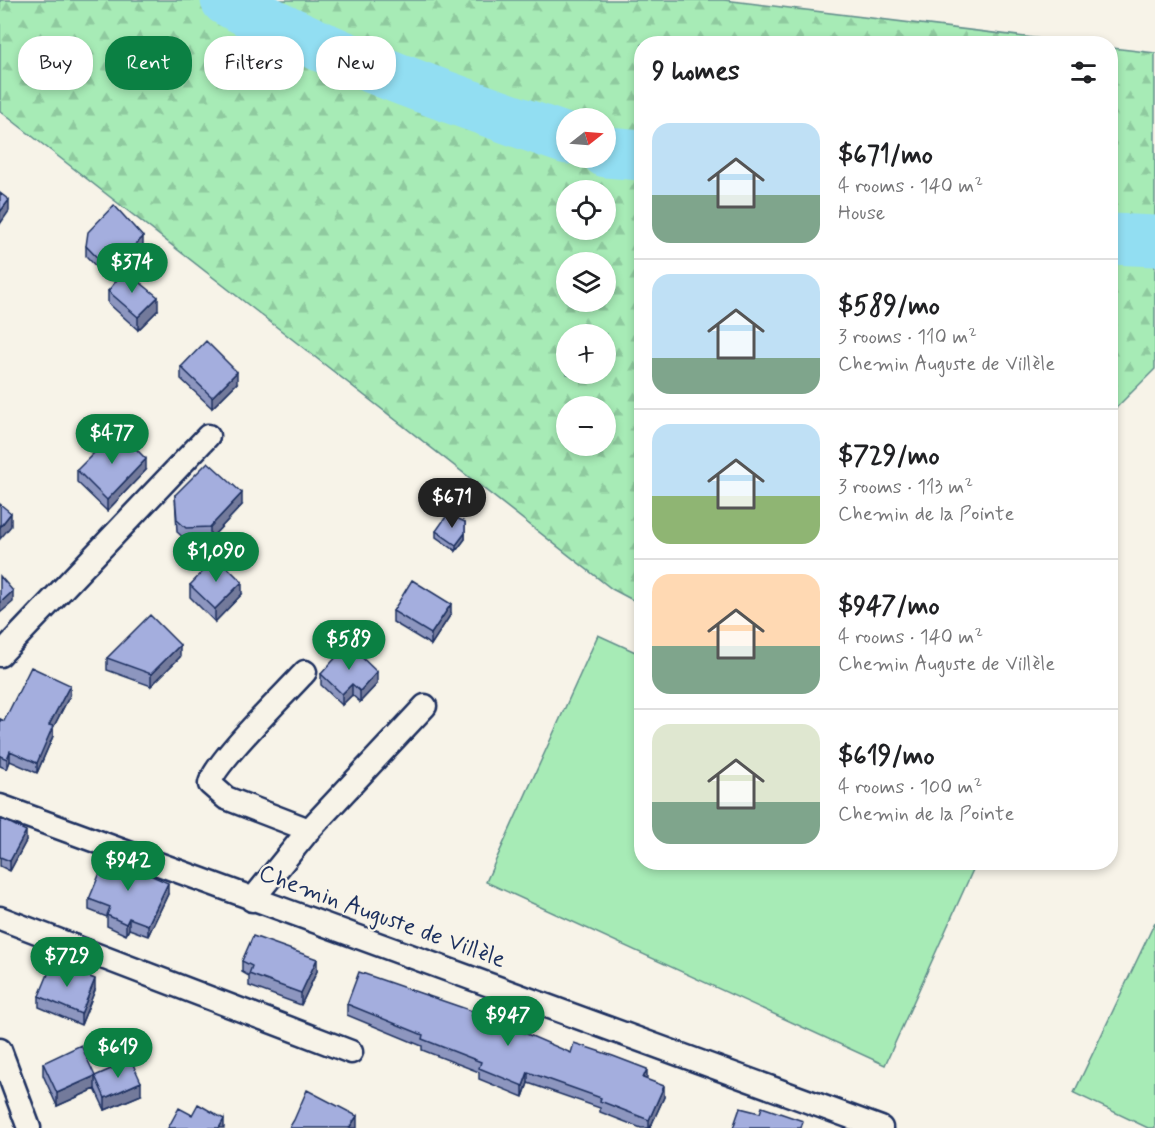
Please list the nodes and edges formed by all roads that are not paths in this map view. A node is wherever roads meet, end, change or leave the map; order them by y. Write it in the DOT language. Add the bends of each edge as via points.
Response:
graph roads {
  1 [pos="208,436"];
  2 [pos="0,655"];
  3 [pos="304,672"];
  4 [pos="425,706"];
  5 [pos="0,806"];
  6 [pos="309,830"];
  7 [pos="252,900"];
  8 [pos="0,918"];
  9 [pos="0,1050"];
  10 [pos="351,1052"];
  11 [pos="839,1120"];
  12 [pos="32,1125"];
  13 [pos="881,1128"];
  1 -- 2 [label="street"];
  3 -- 6 [label="street" via="225,759 210,784 226,798"];
  4 -- 6 [label="street"];
  5 -- 7 [label="street, Chemin Auguste de Villèle"];
  6 -- 7 [label="street"];
  7 -- 11 [label="street, Chemin Auguste de Villèle"];
  8 -- 10 [label="street"];
  9 -- 12 [label="street"];
  11 -- 13 [label="street, Chemin Auguste de Villèle"];
}
